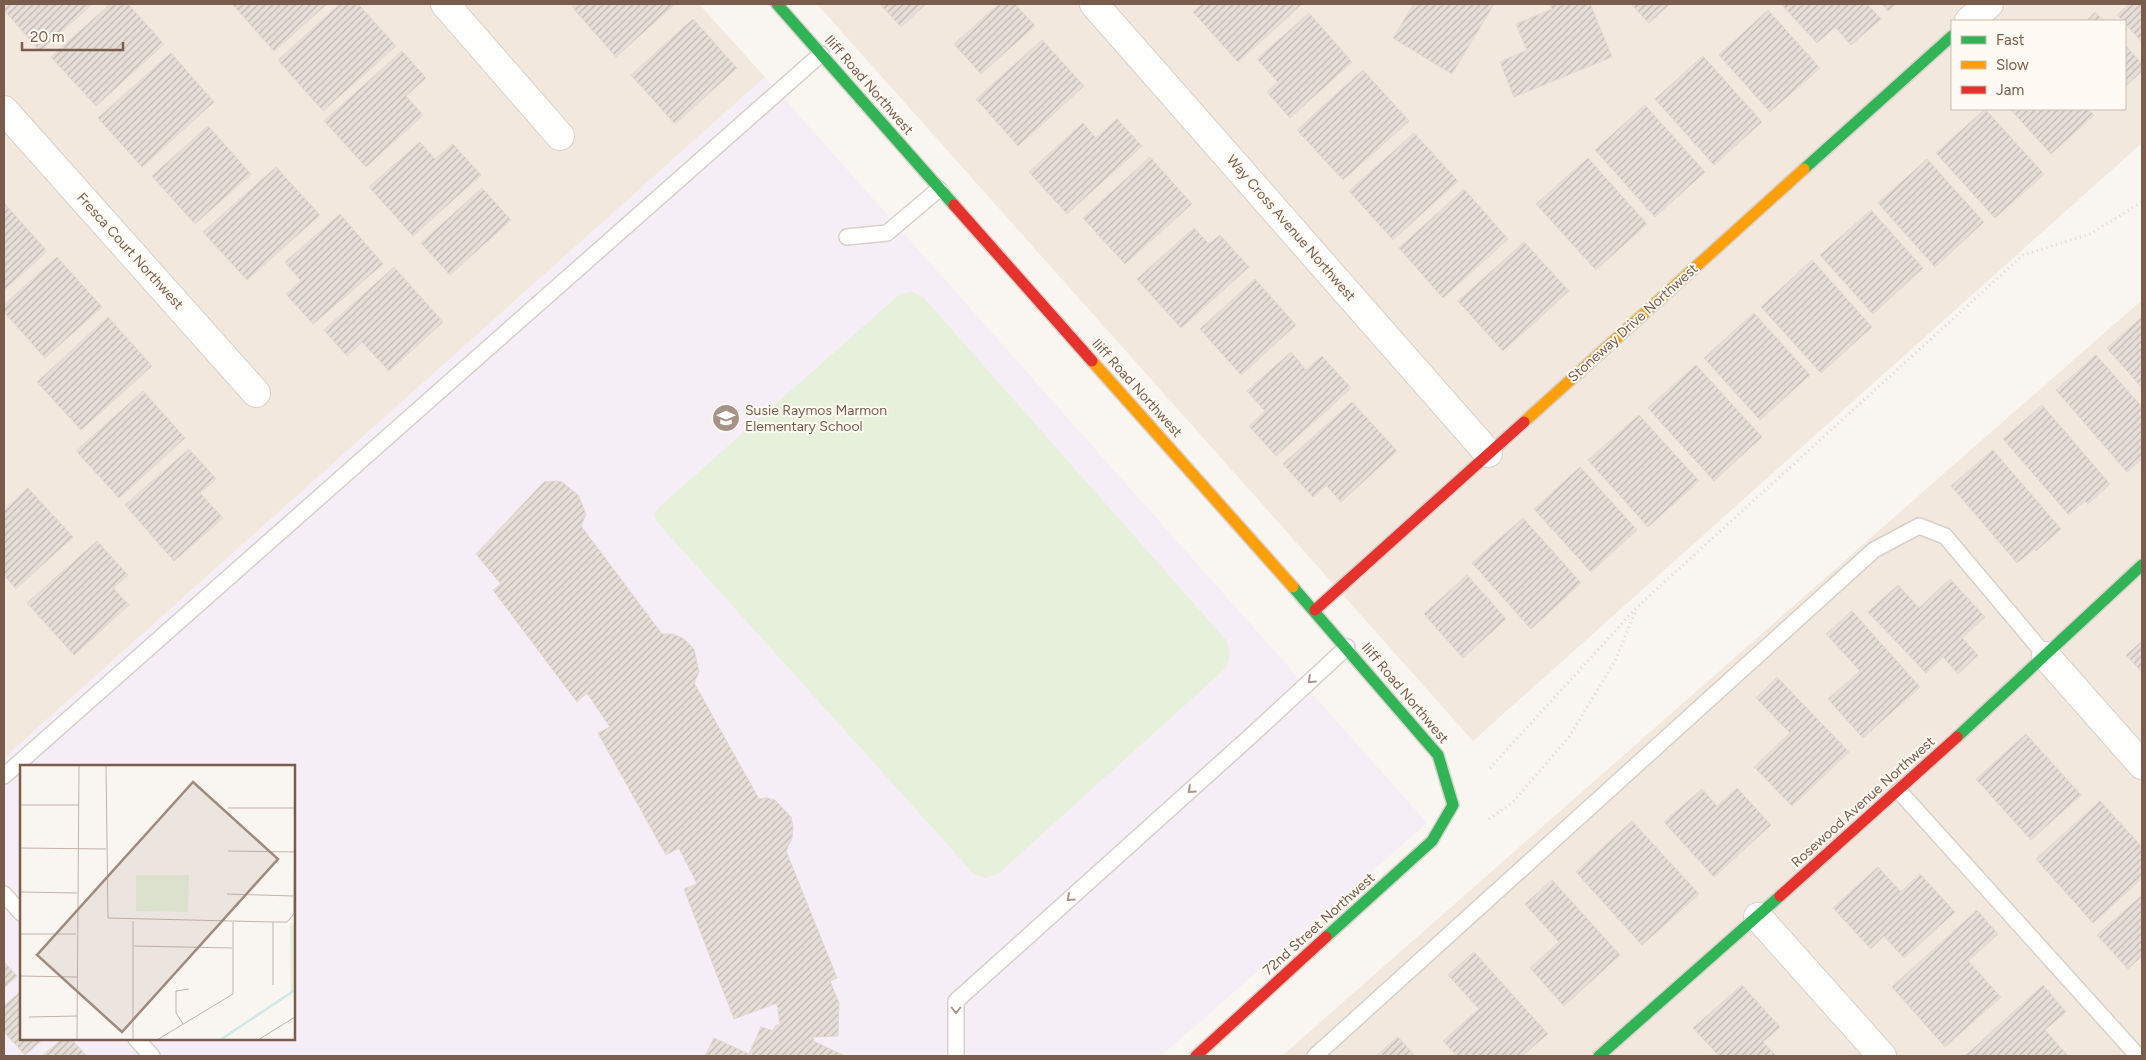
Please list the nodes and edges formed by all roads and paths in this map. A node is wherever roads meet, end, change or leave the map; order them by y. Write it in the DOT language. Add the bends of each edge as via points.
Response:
graph roads {
  1 [pos="445,4"];
  2 [pos="777,4"];
  3 [pos="1094,4"];
  4 [pos="1988,4"];
  5 [pos="1970,20"];
  6 [pos="1951,37"];
  7 [pos="821,54"];
  8 [pos="4,110"];
  9 [pos="560,136"];
  10 [pos="939,189"];
  11 [pos="2142,202"];
  12 [pos="847,237"];
  13 [pos="256,393"];
  14 [pos="1488,453"];
  15 [pos="2142,565"];
  16 [pos="1637,607"];
  17 [pos="1315,610"];
  18 [pos="1347,647"];
  19 [pos="2046,656"];
  20 [pos="2142,765"];
  21 [pos="1490,768"];
  22 [pos="4,776"];
  23 [pos="1899,791"];
  24 [pos="1453,805"];
  25 [pos="1489,819"];
  26 [pos="4,894"];
  27 [pos="20,912"];
  28 [pos="1758,917"];
  29 [pos="137,1040"];
  30 [pos="1613,1044"];
  31 [pos="152,1056"];
  32 [pos="956,1056"];
  33 [pos="1196,1056"];
  34 [pos="1314,1056"];
  35 [pos="1599,1056"];
  36 [pos="1623,1056"];
  37 [pos="1882,1056"];
  38 [pos="2138,1056"];
  1 -- 9 [label="street"];
  2 -- 7 [label="street, Iliff Road Northwest"];
  3 -- 14 [label="street, Way Cross Avenue Northwest"];
  4 -- 5 [label="street"];
  6 -- 14 [label="street, Stoneway Drive Northwest"];
  7 -- 10 [label="street, Iliff Road Northwest"];
  7 -- 22 [label="lane"];
  8 -- 13 [label="street, Fresca Court Northwest"];
  10 -- 12 [label="lane" via="887,233"];
  10 -- 17 [label="street, Iliff Road Northwest"];
  11 -- 16 [label="path" via="2090,234 2023,255"];
  14 -- 17 [label="street, Stoneway Drive Northwest"];
  15 -- 19 [label="street, Rosewood Avenue Northwest"];
  16 -- 21 [label="path"];
  16 -- 25 [label="path" via="1615,662 1569,738 1512,803"];
  17 -- 18 [label="street, Iliff Road Northwest"];
  18 -- 24 [label="street, Iliff Road Northwest" via="1438,756"];
  18 -- 32 [label="lane, one-way" via="956,1001"];
  19 -- 20 [label="street"];
  19 -- 23 [label="street, Rosewood Avenue Northwest"];
  19 -- 34 [label="lane" via="1945,536 1919,526 1874,550"];
  23 -- 28 [label="street, Rosewood Avenue Northwest"];
  23 -- 38 [label="lane"];
  24 -- 33 [label="street, 72nd Street Northwest" via="1432,841"];
  26 -- 27 [label="lane"];
  28 -- 30 [label="street, Rosewood Avenue Northwest"];
  28 -- 37 [label="street"];
  29 -- 31 [label="lane"];
  30 -- 35 [label="street, Rosewood Avenue Northwest"];
  30 -- 36 [label="lane"];
}
